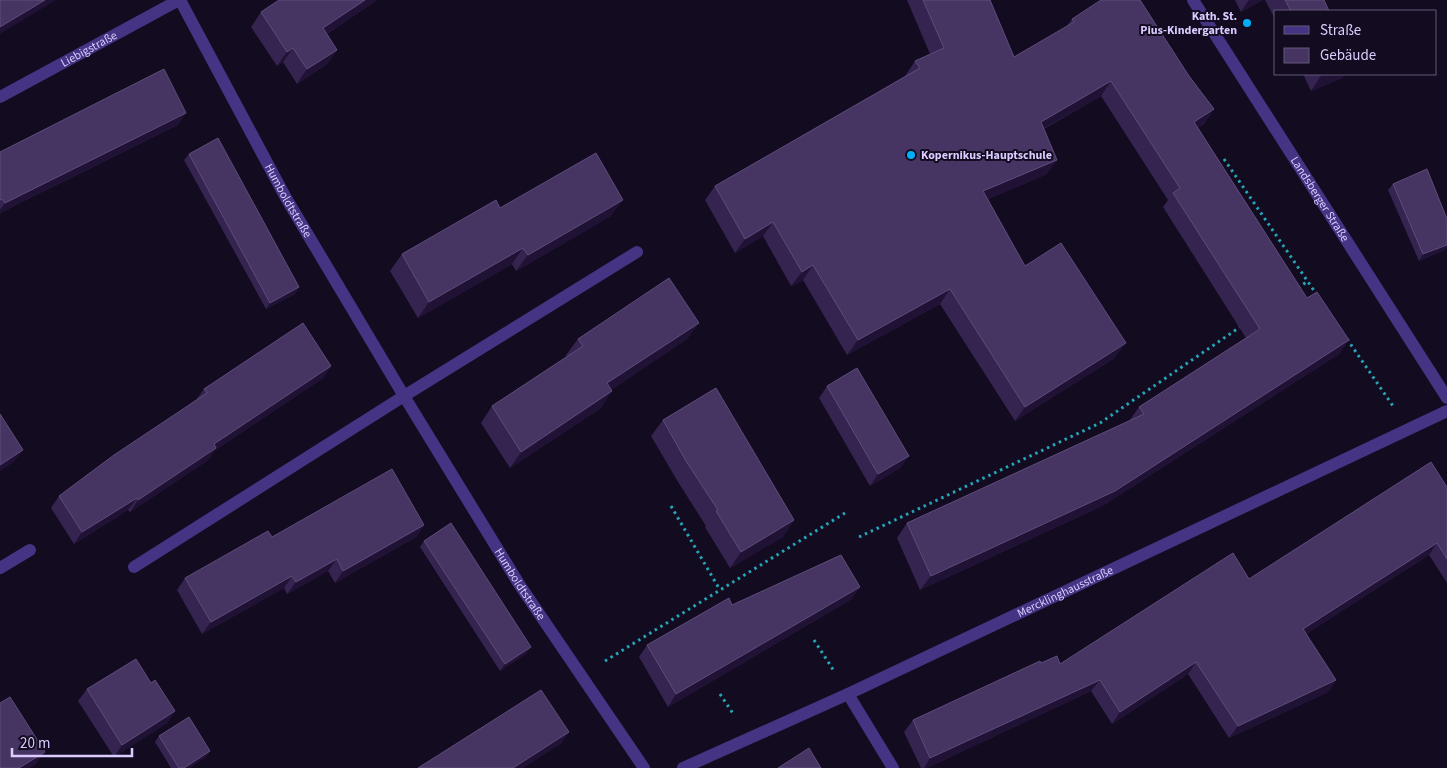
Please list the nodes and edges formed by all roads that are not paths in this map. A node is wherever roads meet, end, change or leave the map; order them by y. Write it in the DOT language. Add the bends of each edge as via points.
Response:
graph roads {
  1 [pos="180,0"];
  2 [pos="1193,0"];
  3 [pos="0,97"];
  4 [pos="637,252"];
  5 [pos="404,396"];
  6 [pos="1447,398"];
  7 [pos="1447,411"];
  8 [pos="30,550"];
  9 [pos="134,567"];
  10 [pos="0,568"];
  11 [pos="848,694"];
  12 [pos="644,768"];
  13 [pos="683,768"];
  14 [pos="893,768"];
  1 -- 3 [label="street, Liebigstraße"];
  1 -- 5 [label="street, Humboldtstraße" via="286,198"];
  2 -- 6 [label="street, Landsberger Straße"];
  4 -- 5 [label="street"];
  5 -- 9 [label="street"];
  5 -- 12 [label="street, Humboldtstraße" via="519,584"];
  7 -- 11 [label="street, Mercklinghausstraße"];
  8 -- 10 [label="street"];
  11 -- 13 [label="street, Mercklinghausstraße"];
  11 -- 14 [label="street"];
}
